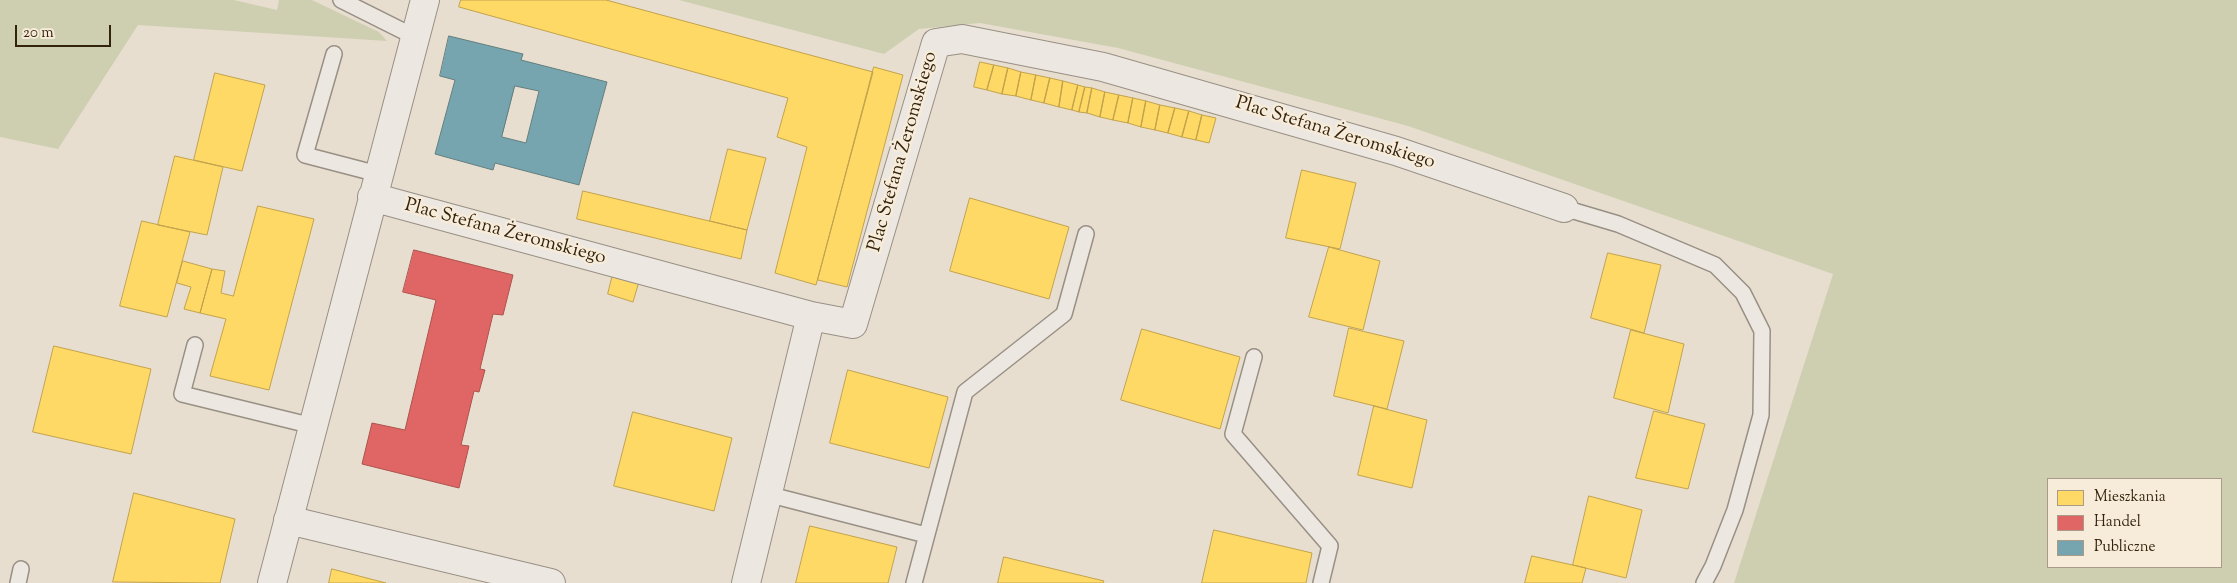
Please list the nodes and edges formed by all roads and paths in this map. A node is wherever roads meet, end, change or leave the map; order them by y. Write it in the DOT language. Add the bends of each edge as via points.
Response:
graph roads {
  1 [pos="342,0"];
  2 [pos="425,0"];
  3 [pos="415,37"];
  4 [pos="334,54"];
  5 [pos="376,186"];
  6 [pos="1564,208"];
  7 [pos="1086,234"];
  8 [pos="811,316"];
  9 [pos="195,345"];
  10 [pos="1254,357"];
  11 [pos="313,426"];
  12 [pos="767,494"];
  13 [pos="288,520"];
  14 [pos="926,535"];
  15 [pos="272,583"];
  16 [pos="551,583"];
  17 [pos="746,583"];
  18 [pos="914,583"];
  19 [pos="1321,583"];
  20 [pos="1704,583"];
  1 -- 3 [label="lane"];
  2 -- 3 [label="street"];
  3 -- 5 [label="street"];
  4 -- 5 [label="lane" via="305,154"];
  5 -- 8 [label="street, Plac Stefana Żeromskiego"];
  5 -- 11 [label="street"];
  6 -- 8 [label="street, Plac Stefana Żeromskiego" via="1396,150 1112,70 954,40 936,43 853,324"];
  6 -- 20 [label="lane, Plac Stefana Żeromskiego" via="1618,224 1716,265 1743,293 1762,331 1761,415 1735,510"];
  7 -- 14 [label="lane" via="1064,314 965,392"];
  8 -- 12 [label="street"];
  9 -- 11 [label="lane" via="182,394"];
  10 -- 19 [label="lane" via="1233,434 1330,546"];
  11 -- 13 [label="street"];
  12 -- 14 [label="lane"];
  12 -- 17 [label="street"];
  13 -- 15 [label="street"];
  13 -- 16 [label="street"];
  14 -- 18 [label="lane"];
}
